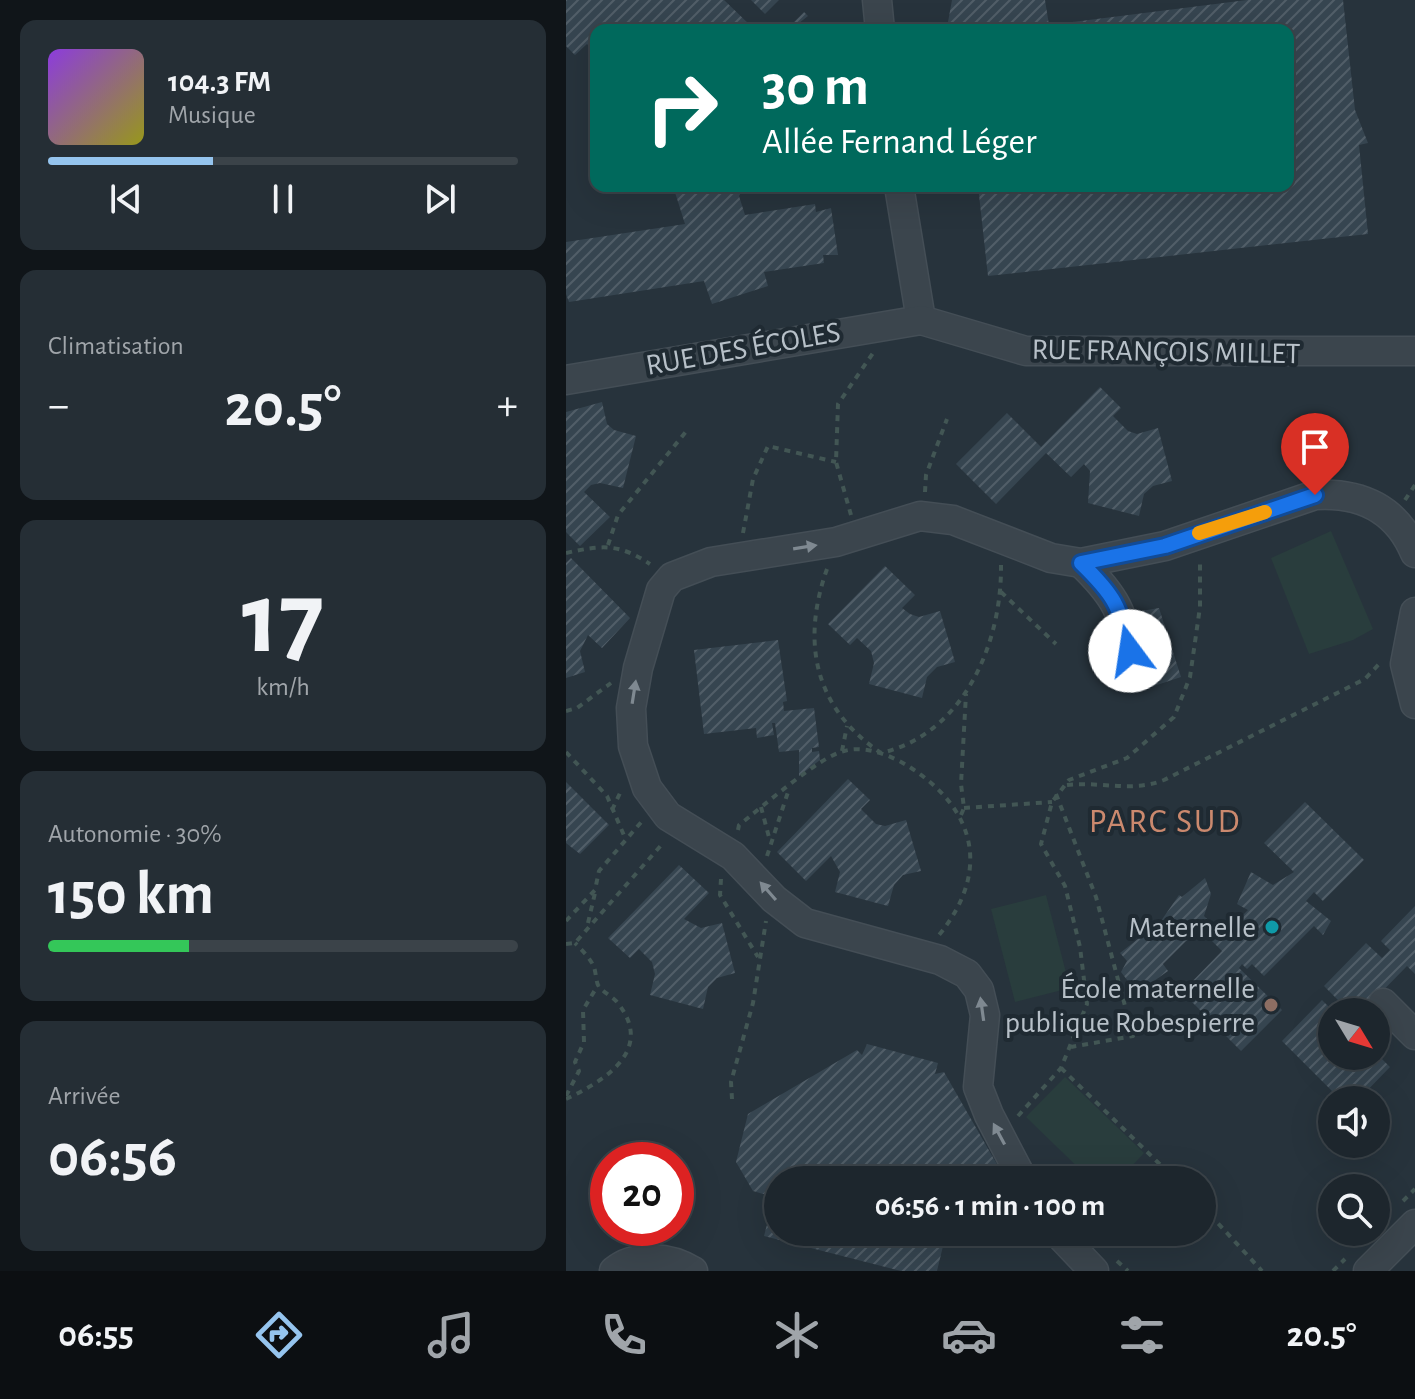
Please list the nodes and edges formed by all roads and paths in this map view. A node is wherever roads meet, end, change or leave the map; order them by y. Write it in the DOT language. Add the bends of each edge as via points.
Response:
graph roads {
  1 [pos="877,0"];
  2 [pos="879,24"];
  3 [pos="900,192"];
  4 [pos="921,320"];
  5 [pos="885,324"];
  6 [pos="1415,351"];
  7 [pos="566,380"];
  8 [pos="947,419"];
  9 [pos="689,428"];
  10 [pos="836,462"];
  11 [pos="924,517"];
  12 [pos="1197,533"];
  13 [pos="847,539"];
  14 [pos="1001,539"];
  15 [pos="608,545"];
  16 [pos="566,553"];
  17 [pos="1415,553"];
  18 [pos="739,556"];
  19 [pos="1081,563"];
  20 [pos="672,577"];
  21 [pos="1001,592"];
  22 [pos="1413,620"];
  23 [pos="1056,644"];
  24 [pos="638,668"];
  25 [pos="1136,672"];
  26 [pos="966,691"];
  27 [pos="1415,704"];
  28 [pos="566,711"];
  29 [pos="846,723"];
  30 [pos="842,751"];
  31 [pos="566,752"];
  32 [pos="881,753"];
  33 [pos="1065,785"];
  34 [pos="790,787"];
  35 [pos="1056,794"];
  36 [pos="1052,802"];
  37 [pos="657,804"];
  38 [pos="761,807"];
  39 [pos="964,808"];
  40 [pos="961,815"];
  41 [pos="679,825"];
  42 [pos="626,840"];
  43 [pos="771,844"];
  44 [pos="733,856"];
  45 [pos="767,860"];
  46 [pos="595,890"];
  47 [pos="774,899"];
  48 [pos="566,921"];
  49 [pos="588,923"];
  50 [pos="575,943"];
  51 [pos="566,944"];
  52 [pos="923,955"];
  53 [pos="758,957"];
  54 [pos="598,985"];
  55 [pos="1390,1010"];
  56 [pos="1415,1035"];
  57 [pos="1071,1047"];
  58 [pos="1061,1068"];
  59 [pos="566,1098"];
  60 [pos="732,1099"];
  61 [pos="998,1133"];
  62 [pos="1016,1166"];
  63 [pos="1162,1166"];
  64 [pos="1216,1221"];
  65 [pos="1413,1229"];
  66 [pos="1070,1246"];
  67 [pos="614,1271"];
  68 [pos="693,1271"];
  69 [pos="1094,1271"];
  70 [pos="1262,1271"];
  71 [pos="1368,1271"];
  1 -- 2 [label="street"];
  3 -- 4 [label="street"];
  4 -- 5 [label="street, RUE DES ÉCOLES"];
  4 -- 6 [label="street, RUE FRANÇOIS MILLET" via="1026,351"];
  5 -- 7 [label="street, RUE DES ÉCOLES"];
  5 -- 10 [label="path" via="881,343 838,404"];
  8 -- 11 [label="path" via="926,475"];
  9 -- 15 [label="path" via="618,515"];
  10 -- 13 [label="path"];
  10 -- 18 [label="path" via="768,446 753,479"];
  11 -- 13 [label="street"];
  11 -- 14 [label="street" via="953,520"];
  12 -- 17 [label="street" via="1315,495 1347,495 1371,502 1393,518"];
  12 -- 19 [label="street" via="1165,546"];
  12 -- 33 [label="path" via="1200,607 1190,677 1174,717 1127,758 1095,767"];
  18 -- 13 [label="street, one-way"];
  13 -- 29 [label="path" via="814,607 819,676"];
  14 -- 19 [label="street"];
  14 -- 21 [label="path"];
  15 -- 16 [label="path"];
  15 -- 20 [label="path" via="633,552"];
  18 -- 20 [label="street"];
  19 -- 25 [label="street" via="1120,609"];
  20 -- 24 [label="street" via="655,605"];
  21 -- 23 [label="path"];
  21 -- 26 [label="path" via="990,642"];
  22 -- 27 [label="street" via="1405,664"];
  22 -- 33 [label="path" via="1365,679 1164,780 1137,788"];
  24 -- 28 [label="path" via="628,667 598,694"];
  37 -- 24 [label="street, one-way" via="633,746 631,708"];
  26 -- 32 [label="path" via="926,735"];
  26 -- 39 [label="path"];
  29 -- 30 [label="path"];
  29 -- 32 [label="path"];
  30 -- 32 [label="path"];
  30 -- 34 [label="path"];
  31 -- 42 [label="path" via="607,796"];
  32 -- 40 [label="path" via="928,779"];
  33 -- 35 [label="path"];
  34 -- 38 [label="path"];
  34 -- 43 [label="path"];
  35 -- 36 [label="path"];
  35 -- 57 [label="path" via="1096,897 1133,1036"];
  36 -- 39 [label="path"];
  36 -- 57 [label="path" via="1041,844 1065,886 1087,1002"];
  37 -- 41 [label="street"];
  37 -- 42 [label="path"];
  38 -- 43 [label="path"];
  38 -- 44 [label="path" via="739,825"];
  39 -- 40 [label="path"];
  40 -- 52 [label="path" via="971,863 965,889"];
  41 -- 44 [label="street"];
  41 -- 49 [label="path"];
  42 -- 46 [label="path" via="599,871"];
  43 -- 45 [label="path"];
  47 -- 44 [label="street, one-way"];
  44 -- 53 [label="path" via="721,879 720,895"];
  46 -- 48 [label="path"];
  46 -- 49 [label="path"];
  47 -- 52 [label="street" via="818,928"];
  47 -- 53 [label="path"];
  49 -- 50 [label="path"];
  50 -- 51 [label="path"];
  50 -- 54 [label="path" via="591,960"];
  61 -- 52 [label="street, one-way" via="978,1087 985,1015 979,990 967,974"];
  53 -- 60 [label="path" via="753,1003 731,1082"];
  54 -- 59 [label="path" via="583,1010 584,1042 575,1062 579,1071"];
  54 -- 59 [label="path" via="624,1013 628,1050 595,1085"];
  55 -- 56 [label="street"];
  57 -- 58 [label="path"];
  58 -- 61 [label="path"];
  58 -- 63 [label="path"];
  62 -- 61 [label="street, one-way"];
  64 -- 70 [label="path"];
  65 -- 71 [label="street"];
  66 -- 69 [label="street"];
  67 -- 68 [label="street" via="642,1259 667,1260"];
}
